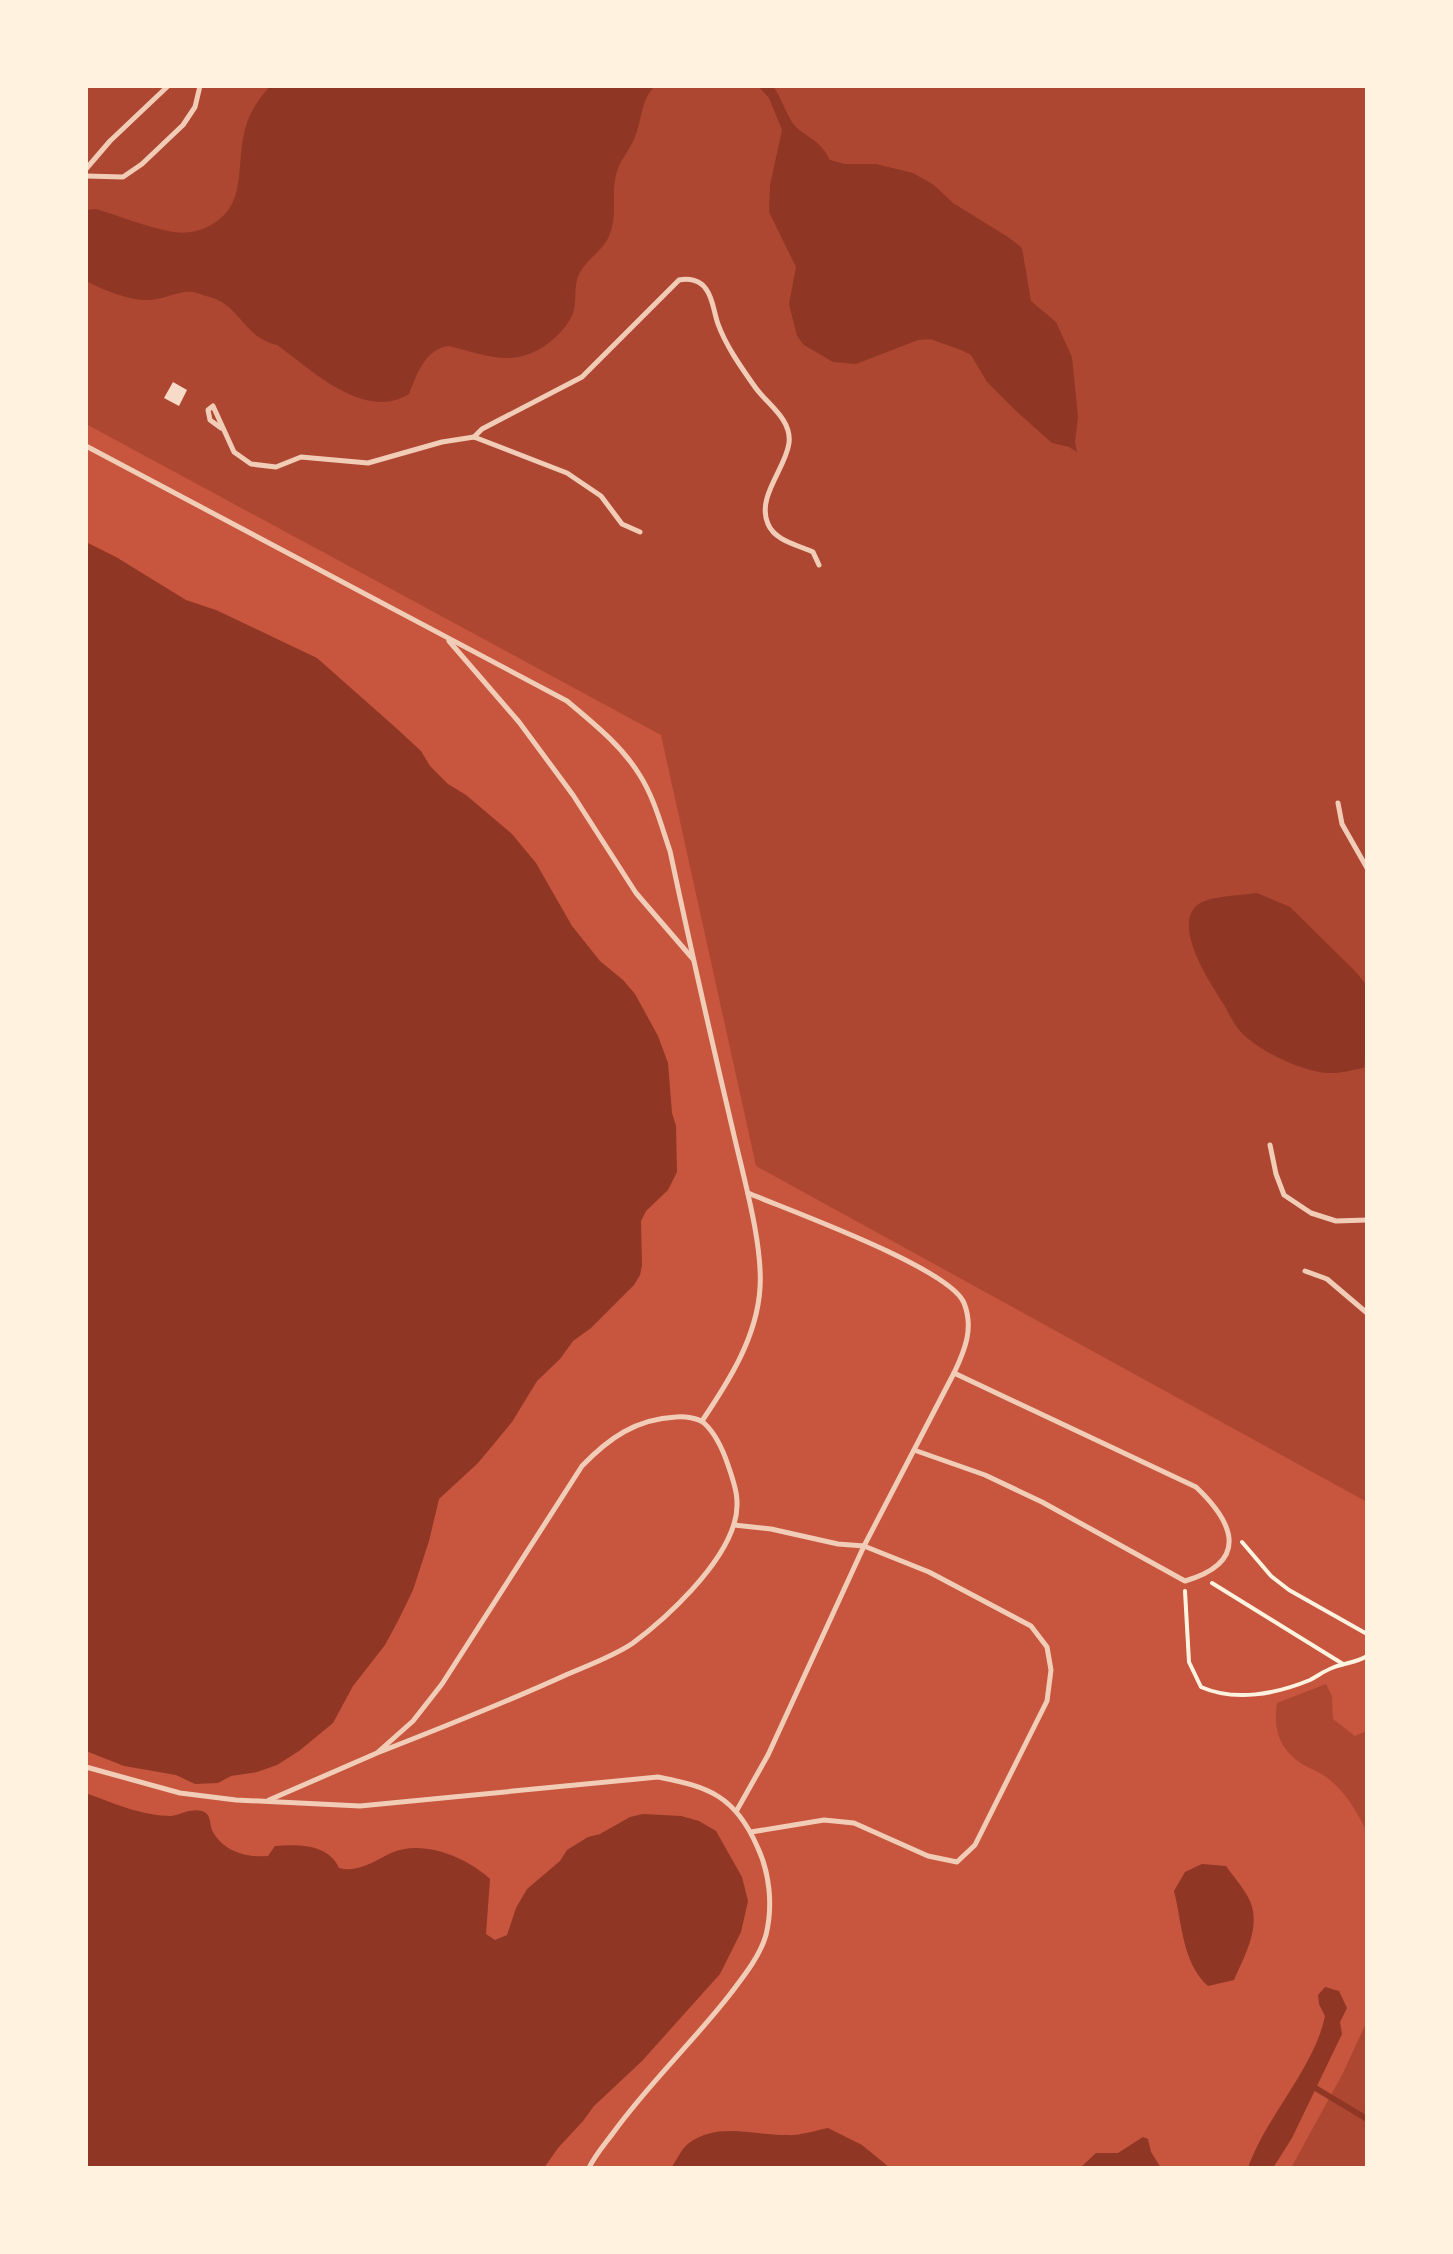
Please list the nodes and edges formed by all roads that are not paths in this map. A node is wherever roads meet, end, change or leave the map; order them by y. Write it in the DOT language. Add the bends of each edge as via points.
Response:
graph roads {
  1 [pos="168,86"];
  2 [pos="200,86"];
  3 [pos="86,169"];
  4 [pos="86,176"];
  5 [pos="221,428"];
  6 [pos="474,437"];
  7 [pos="86,446"];
  8 [pos="640,532"];
  9 [pos="819,565"];
  10 [pos="445,637"];
  11 [pos="1338,803"];
  12 [pos="1367,868"];
  13 [pos="693,960"];
  14 [pos="1270,1145"];
  15 [pos="747,1193"];
  16 [pos="1367,1220"];
  17 [pos="1305,1271"];
  18 [pos="1367,1313"];
  19 [pos="954,1373"];
  20 [pos="702,1421"];
  21 [pos="914,1450"];
  22 [pos="734,1525"];
  23 [pos="864,1546"];
  24 [pos="377,1753"];
  25 [pos="86,1767"];
  26 [pos="269,1800"];
  27 [pos="737,1810"];
  28 [pos="751,1832"];
  29 [pos="589,2168"];
  1 -- 3 [label="lane"];
  2 -- 4 [label="lane" via="183,125 142,164 123,177"];
  5 -- 6 [label="lane" via="234,452 251,464 276,467 301,457 368,463"];
  6 -- 8 [label="lane" via="567,473 601,496 622,524"];
  6 -- 9 [label="lane" via="582,377 679,280 698,281 707,289 718,325 743,370 785,423 789,442 772,486 767,524 778,538 813,552"];
  7 -- 10 [label="lane"];
  10 -- 13 [label="lane" via="519,722 636,893"];
  10 -- 13 [label="lane" via="567,701 605,733 639,773 670,851"];
  11 -- 12 [label="lane" via="1342,824"];
  13 -- 15 [label="lane"];
  14 -- 16 [label="lane" via="1284,1195 1311,1213 1336,1221"];
  15 -- 19 [label="lane" via="864,1241 951,1286 969,1319 967,1344"];
  15 -- 20 [label="lane" via="758,1253 755,1319 724,1388"];
  17 -- 18 [label="lane" via="1327,1279"];
  19 -- 21 [label="lane"];
  19 -- 21 [label="lane" via="1196,1487 1225,1519 1230,1541 1223,1561 1208,1574 1185,1581 1042,1502"];
  20 -- 22 [label="lane" via="717,1438 738,1495"];
  20 -- 24 [label="lane" via="657,1418 605,1442 582,1466 442,1684 413,1721"];
  21 -- 23 [label="lane"];
  22 -- 23 [label="lane"];
  22 -- 24 [label="lane" via="696,1584 631,1645 502,1705"];
  23 -- 27 [label="lane" via="768,1755"];
  23 -- 28 [label="lane" via="929,1572 1031,1626 1047,1647 1047,1701 975,1845 957,1862 928,1856 854,1823 824,1820"];
  24 -- 26 [label="lane"];
  25 -- 26 [label="lane" via="180,1793"];
  26 -- 27 [label="lane" via="360,1806 658,1777 716,1793"];
  27 -- 28 [label="lane"];
  28 -- 29 [label="lane" via="763,1857 770,1896 765,1936 747,1972 717,2012 626,2115"];
}
